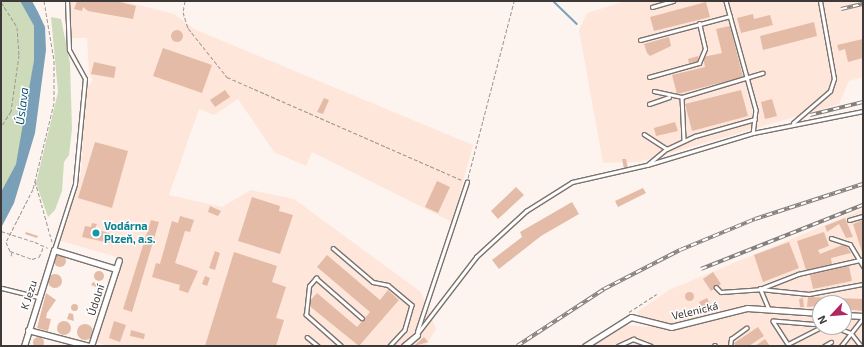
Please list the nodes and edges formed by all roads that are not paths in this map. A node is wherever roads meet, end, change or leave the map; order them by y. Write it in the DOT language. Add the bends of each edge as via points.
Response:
graph roads {
  1 [pos="67,1"];
  2 [pos="673,1"];
  3 [pos="726,1"];
  4 [pos="820,1"];
  5 [pos="652,7"];
  6 [pos="730,16"];
  7 [pos="699,24"];
  8 [pos="640,40"];
  9 [pos="762,73"];
  10 [pos="649,77"];
  11 [pos="748,78"];
  12 [pos="654,91"];
  13 [pos="670,97"];
  14 [pos="682,97"];
  15 [pos="649,104"];
  16 [pos="863,111"];
  17 [pos="755,118"];
  18 [pos="791,124"];
  19 [pos="753,133"];
  20 [pos="644,134"];
  21 [pos="684,140"];
  22 [pos="667,149"];
  23 [pos="647,165"];
  24 [pos="467,182"];
  25 [pos="863,216"];
  26 [pos="849,220"];
  27 [pos="831,238"];
  28 [pos="333,248"];
  29 [pos="54,250"];
  30 [pos="119,260"];
  31 [pos="860,260"];
  32 [pos="863,266"];
  33 [pos="116,269"];
  34 [pos="863,284"];
  35 [pos="716,287"];
  36 [pos="2,288"];
  37 [pos="760,289"];
  38 [pos="39,298"];
  39 [pos="768,310"];
  40 [pos="812,313"];
  41 [pos="852,316"];
  42 [pos="863,317"];
  43 [pos="362,318"];
  44 [pos="812,324"];
  45 [pos="746,328"];
  46 [pos="28,330"];
  47 [pos="812,332"];
  48 [pos="852,332"];
  49 [pos="852,334"];
  50 [pos="416,335"];
  51 [pos="849,335"];
  52 [pos="307,337"];
  53 [pos="831,342"];
  54 [pos="24,346"];
  55 [pos="90,346"];
  56 [pos="318,346"];
  57 [pos="341,346"];
  58 [pos="390,346"];
  59 [pos="404,346"];
  60 [pos="585,346"];
  61 [pos="618,346"];
  62 [pos="651,346"];
  63 [pos="730,346"];
  64 [pos="824,346"];
  65 [pos="841,346"];
  66 [pos="861,346"];
  1 -- 29 [label="lane" via="70,50 85,79 75,184"];
  2 -- 5 [label="lane"];
  3 -- 6 [label="lane"];
  4 -- 18 [label="lane" via="834,79 830,91"];
  6 -- 7 [label="lane"];
  6 -- 11 [label="lane"];
  7 -- 8 [label="lane"];
  7 -- 10 [label="lane" via="705,49 699,63"];
  9 -- 11 [label="lane"];
  11 -- 14 [label="lane"];
  11 -- 17 [label="lane"];
  12 -- 13 [label="lane"];
  13 -- 14 [label="lane"];
  13 -- 15 [label="lane"];
  14 -- 21 [label="lane"];
  16 -- 18 [label="lane"];
  17 -- 19 [label="lane"];
  17 -- 21 [label="lane"];
  18 -- 19 [label="lane"];
  19 -- 23 [label="lane"];
  20 -- 22 [label="lane"];
  21 -- 22 [label="lane"];
  22 -- 23 [label="lane"];
  23 -- 50 [label="lane" via="572,182 526,211 476,257"];
  24 -- 50 [label="lane"];
  25 -- 26 [label="lane"];
  27 -- 31 [label="lane" via="850,244"];
  28 -- 58 [label="lane" via="373,282 388,285 412,306 405,330"];
  29 -- 33 [label="street"];
  29 -- 38 [label="street, K Jezu"];
  30 -- 33 [label="street, Údolní"];
  31 -- 32 [label="lane"];
  31 -- 37 [label="lane" via="798,274"];
  33 -- 55 [label="street, Údolní"];
  34 -- 37 [label="lane" via="809,294"];
  35 -- 37 [label="lane" via="728,292"];
  36 -- 38 [label="lane"];
  37 -- 39 [label="lane"];
  38 -- 46 [label="street, K Jezu"];
  39 -- 40 [label="street, Velenická"];
  39 -- 60 [label="street, Velenická" via="747,308 671,327 631,317 618,322"];
  41 -- 42 [label="street"];
  42 -- 48 [label="lane"];
  43 -- 57 [label="lane" via="316,278 309,286 306,315"];
  44 -- 47 [label="lane" via="773,321 788,344"];
  45 -- 63 [label="lane" via="731,339"];
  46 -- 54 [label="street, K Jezu"];
  46 -- 55 [label="street"];
  49 -- 66 [label="lane"];
  50 -- 59 [label="street"];
  51 -- 65 [label="lane"];
  52 -- 56 [label="lane"];
  53 -- 64 [label="lane"];
  61 -- 62 [label="lane" via="633,339"];
}
